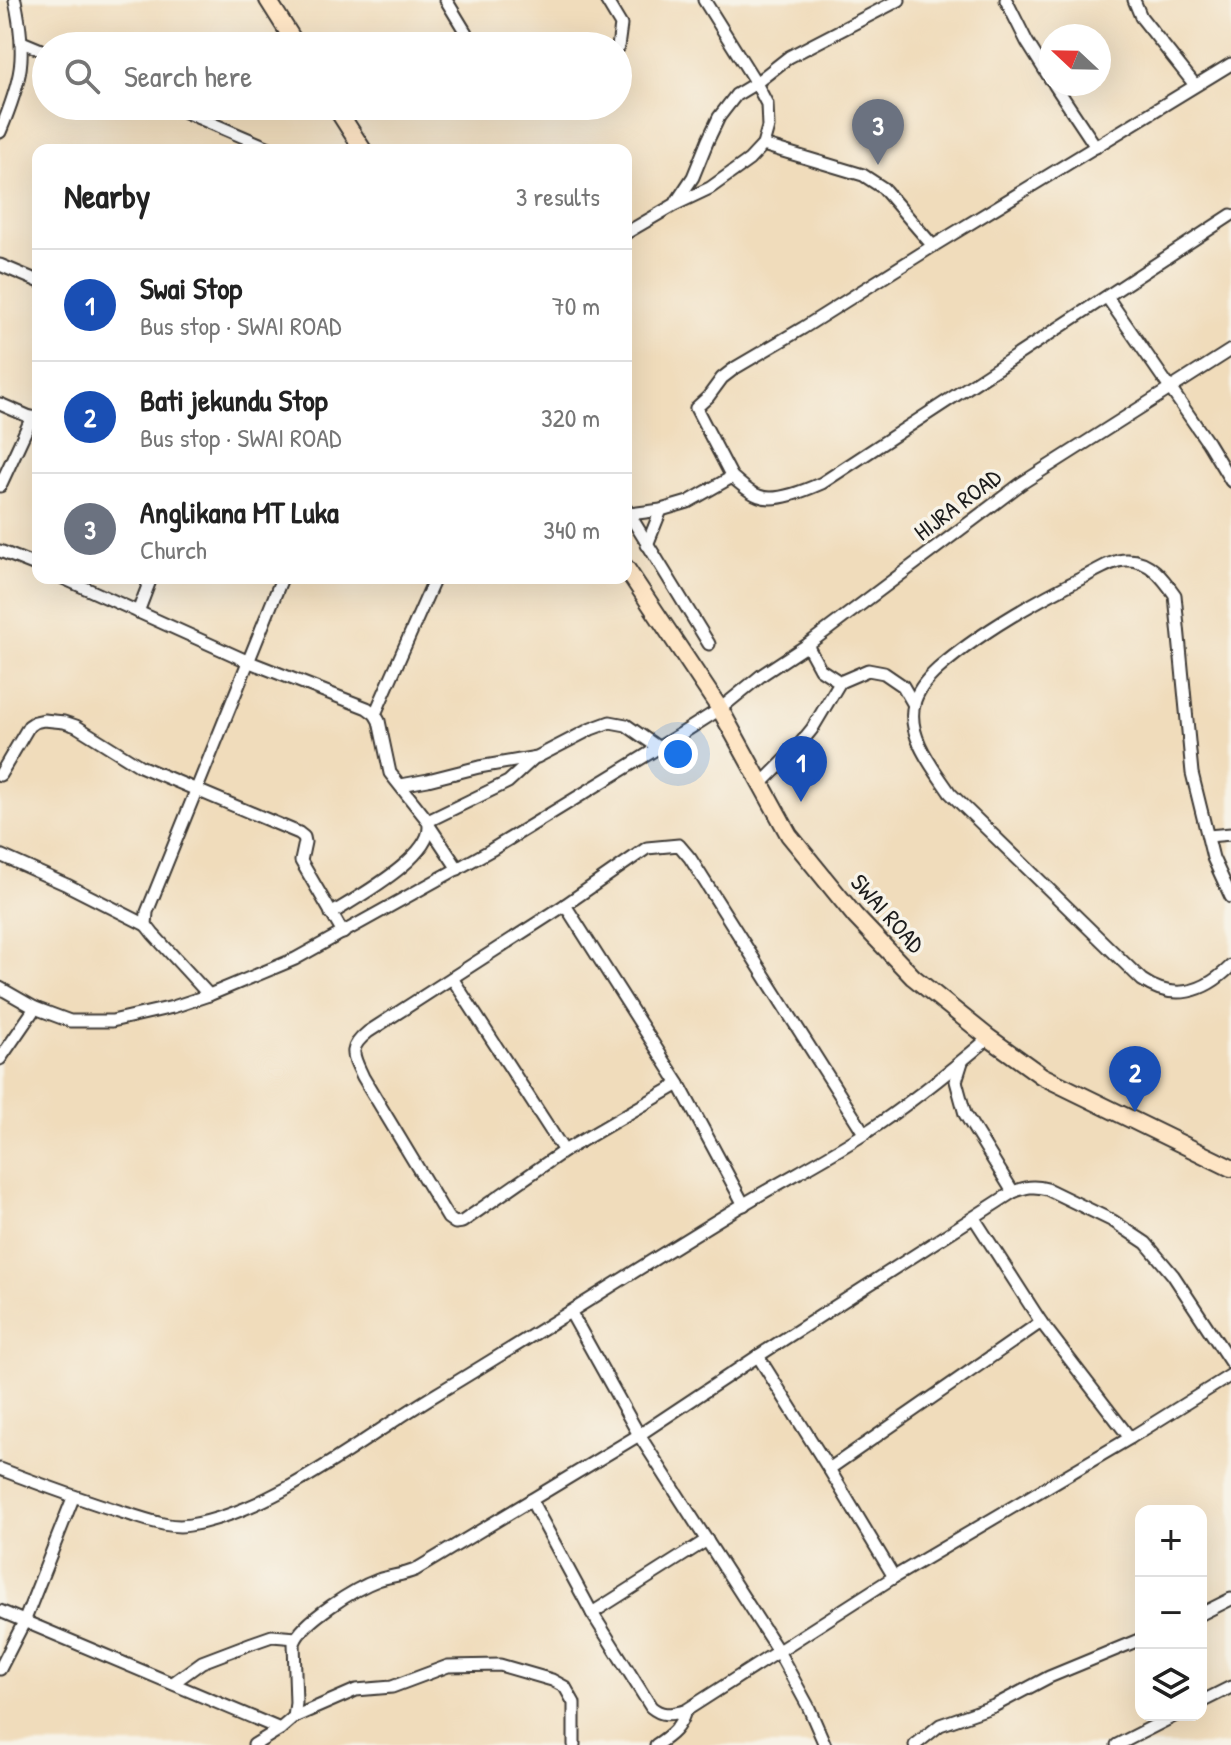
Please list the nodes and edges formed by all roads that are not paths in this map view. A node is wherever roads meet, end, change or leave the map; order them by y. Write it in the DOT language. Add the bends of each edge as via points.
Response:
graph roads {
  1 [pos="15,0"];
  2 [pos="268,0"];
  3 [pos="446,0"];
  4 [pos="606,0"];
  5 [pos="704,0"];
  6 [pos="899,0"];
  7 [pos="1006,0"];
  8 [pos="1134,0"];
  9 [pos="288,32"];
  10 [pos="465,32"];
  11 [pos="620,32"];
  12 [pos="22,42"];
  13 [pos="32,46"];
  14 [pos="1039,61"];
  15 [pos="1231,64"];
  16 [pos="756,83"];
  17 [pos="1195,85"];
  18 [pos="1061,96"];
  19 [pos="204,120"];
  20 [pos="344,120"];
  21 [pos="0,132"];
  22 [pos="260,144"];
  23 [pos="359,144"];
  24 [pos="763,145"];
  25 [pos="1096,147"];
  26 [pos="674,205"];
  27 [pos="1231,215"];
  28 [pos="632,230"];
  29 [pos="933,246"];
  30 [pos="0,265"];
  31 [pos="32,278"];
  32 [pos="1107,297"];
  33 [pos="1231,350"];
  34 [pos="1170,388"];
  35 [pos="0,404"];
  36 [pos="32,417"];
  37 [pos="32,424"];
  38 [pos="732,477"];
  39 [pos="1231,481"];
  40 [pos="0,486"];
  41 [pos="661,510"];
  42 [pos="632,511"];
  43 [pos="632,518"];
  44 [pos="647,545"];
  45 [pos="0,551"];
  46 [pos="32,564"];
  47 [pos="632,577"];
  48 [pos="76,584"];
  49 [pos="149,584"];
  50 [pos="279,584"];
  51 [pos="432,584"];
  52 [pos="138,612"];
  53 [pos="709,644"];
  54 [pos="807,645"];
  55 [pos="247,661"];
  56 [pos="840,682"];
  57 [pos="914,705"];
  58 [pos="720,709"];
  59 [pos="375,714"];
  60 [pos="659,748"];
  61 [pos="534,757"];
  62 [pos="0,775"];
  63 [pos="761,784"];
  64 [pos="401,785"];
  65 [pos="197,790"];
  66 [pos="429,824"];
  67 [pos="1231,834"];
  68 [pos="1208,836"];
  69 [pos="0,855"];
  70 [pos="458,869"];
  71 [pos="1231,897"];
  72 [pos="565,905"];
  73 [pos="331,914"];
  74 [pos="146,925"];
  75 [pos="343,933"];
  76 [pos="1231,966"];
  77 [pos="452,978"];
  78 [pos="0,988"];
  79 [pos="209,995"];
  80 [pos="35,1008"];
  81 [pos="989,1038"];
  82 [pos="0,1059"];
  83 [pos="962,1062"];
  84 [pos="679,1084"];
  85 [pos="864,1133"];
  86 [pos="564,1151"];
  87 [pos="1231,1168"];
  88 [pos="1013,1192"];
  89 [pos="744,1205"];
  90 [pos="974,1218"];
  91 [pos="571,1313"];
  92 [pos="1041,1322"];
  93 [pos="758,1356"];
  94 [pos="1231,1363"];
  95 [pos="1231,1375"];
  96 [pos="639,1435"];
  97 [pos="1130,1438"];
  98 [pos="0,1469"];
  99 [pos="829,1469"];
  100 [pos="73,1498"];
  101 [pos="531,1500"];
  102 [pos="707,1540"];
  103 [pos="894,1577"];
  104 [pos="1231,1599"];
  105 [pos="0,1611"];
  106 [pos="1207,1611"];
  107 [pos="592,1613"];
  108 [pos="24,1622"];
  109 [pos="296,1638"];
  110 [pos="1135,1641"];
  111 [pos="778,1651"];
  112 [pos="0,1669"];
  113 [pos="173,1683"];
  114 [pos="1231,1687"];
  115 [pos="1207,1699"];
  116 [pos="685,1711"];
  117 [pos="294,1717"];
  118 [pos="1164,1721"];
  119 [pos="280,1729"];
  120 [pos="254,1745"];
  121 [pos="564,1745"];
  122 [pos="575,1745"];
  123 [pos="656,1745"];
  124 [pos="825,1745"];
  125 [pos="915,1745"];
  126 [pos="1117,1745"];
  1 -- 12 [label="street"];
  2 -- 9 [label="street"];
  3 -- 10 [label="street"];
  4 -- 11 [label="street"];
  5 -- 16 [label="street"];
  6 -- 16 [label="street" via="789,57"];
  7 -- 14 [label="street"];
  8 -- 17 [label="street" via="1141,17"];
  12 -- 13 [label="street"];
  12 -- 21 [label="street" via="18,85"];
  15 -- 17 [label="street"];
  16 -- 24 [label="street" via="767,104"];
  16 -- 26 [label="street" via="726,106"];
  17 -- 25 [label="street"];
  18 -- 25 [label="street"];
  19 -- 22 [label="street"];
  20 -- 23 [label="street"];
  24 -- 26 [label="street" via="710,188"];
  24 -- 29 [label="street" via="873,180"];
  25 -- 29 [label="street"];
  26 -- 28 [label="street"];
  27 -- 32 [label="street"];
  29 -- 38 [label="street" via="722,378 696,408"];
  30 -- 31 [label="street"];
  32 -- 34 [label="street"];
  32 -- 38 [label="street" via="822,483 797,494 765,498"];
  33 -- 34 [label="street, HIJRA ROAD"];
  34 -- 39 [label="street"];
  34 -- 54 [label="street, HIJRA ROAD" via="1022,483"];
  35 -- 36 [label="street"];
  37 -- 40 [label="street"];
  38 -- 41 [label="street" via="688,502"];
  41 -- 42 [label="street"];
  41 -- 44 [label="street"];
  43 -- 44 [label="street"];
  44 -- 53 [label="street"];
  45 -- 46 [label="street"];
  47 -- 58 [label="street, SWAI ROAD"];
  48 -- 52 [label="street"];
  49 -- 52 [label="street"];
  50 -- 55 [label="street"];
  51 -- 59 [label="street"];
  52 -- 55 [label="street"];
  54 -- 56 [label="street" via="820,669"];
  54 -- 58 [label="street, HIJRA ROAD"];
  55 -- 59 [label="street"];
  55 -- 65 [label="street"];
  56 -- 57 [label="street" via="868,670 884,673 903,686"];
  56 -- 63 [label="street" via="812,729"];
  57 -- 68 [label="street" via="937,670 1005,621 1102,567 1126,559 1143,563 1161,575 1175,595 1192,773"];
  57 -- 76 [label="street" via="919,742 950,793 1142,980 1156,989 1186,992"];
  58 -- 60 [label="street, HIJRA ROAD"];
  58 -- 63 [label="street, SWAI ROAD"];
  59 -- 64 [label="street" via="390,773"];
  60 -- 61 [label="street" via="626,725 610,722"];
  60 -- 70 [label="street, HIJRA ROAD"];
  61 -- 64 [label="street"];
  61 -- 66 [label="street" via="508,782"];
  62 -- 65 [label="street" via="29,726 44,720 76,726 119,755"];
  63 -- 81 [label="street, SWAI ROAD" via="789,835 855,916 913,977"];
  64 -- 66 [label="street"];
  65 -- 73 [label="street" via="304,837 301,861"];
  65 -- 74 [label="street"];
  66 -- 70 [label="street"];
  66 -- 73 [label="street" via="428,836 414,856"];
  67 -- 68 [label="street"];
  68 -- 71 [label="street"];
  69 -- 74 [label="street"];
  70 -- 75 [label="street, HIJRA ROAD"];
  72 -- 77 [label="street"];
  72 -- 84 [label="street"];
  72 -- 85 [label="street" via="647,848 679,845"];
  73 -- 75 [label="street"];
  74 -- 79 [label="street"];
  75 -- 79 [label="street, HIJRA ROAD"];
  77 -- 86 [label="street"];
  77 -- 86 [label="street" via="368,1032 354,1049 363,1077 448,1218 462,1222"];
  78 -- 80 [label="street, HIJRA ROAD"];
  79 -- 80 [label="street, HIJRA ROAD" via="112,1021 70,1021"];
  80 -- 82 [label="street"];
  81 -- 83 [label="street"];
  81 -- 87 [label="street, SWAI ROAD" via="1042,1076"];
  83 -- 85 [label="street"];
  83 -- 88 [label="street" via="956,1081 965,1114"];
  84 -- 86 [label="street"];
  84 -- 89 [label="street"];
  85 -- 89 [label="street"];
  88 -- 90 [label="street"];
  88 -- 94 [label="street" via="1035,1186 1047,1189 1146,1243"];
  89 -- 91 [label="street"];
  90 -- 92 [label="street"];
  90 -- 93 [label="street"];
  91 -- 96 [label="street"];
  91 -- 100 [label="street" via="318,1470 226,1516 188,1526 168,1525"];
  92 -- 97 [label="street"];
  92 -- 99 [label="street"];
  93 -- 96 [label="street"];
  93 -- 99 [label="street"];
  95 -- 97 [label="street"];
  96 -- 101 [label="street"];
  96 -- 102 [label="street"];
  97 -- 103 [label="street"];
  98 -- 100 [label="street"];
  99 -- 103 [label="street"];
  100 -- 108 [label="street"];
  101 -- 107 [label="street"];
  101 -- 109 [label="street" via="415,1570 358,1588"];
  102 -- 107 [label="street"];
  102 -- 111 [label="street"];
  103 -- 111 [label="street"];
  104 -- 106 [label="street"];
  105 -- 108 [label="street"];
  107 -- 116 [label="street" via="651,1707 666,1715"];
  108 -- 112 [label="street"];
  108 -- 113 [label="street"];
  109 -- 113 [label="street" via="272,1636 252,1643 202,1662"];
  109 -- 117 [label="street"];
  110 -- 125 [label="street" via="940,1725"];
  111 -- 116 [label="street"];
  111 -- 124 [label="street"];
  113 -- 119 [label="street"];
  114 -- 115 [label="street"];
  116 -- 123 [label="street" via="675,1733"];
  117 -- 119 [label="street"];
  117 -- 122 [label="street" via="356,1690 392,1687 448,1666 500,1665 565,1687 574,1703"];
  118 -- 126 [label="street"];
  119 -- 120 [label="street"];
  121 -- 122 [label="street"];
}
